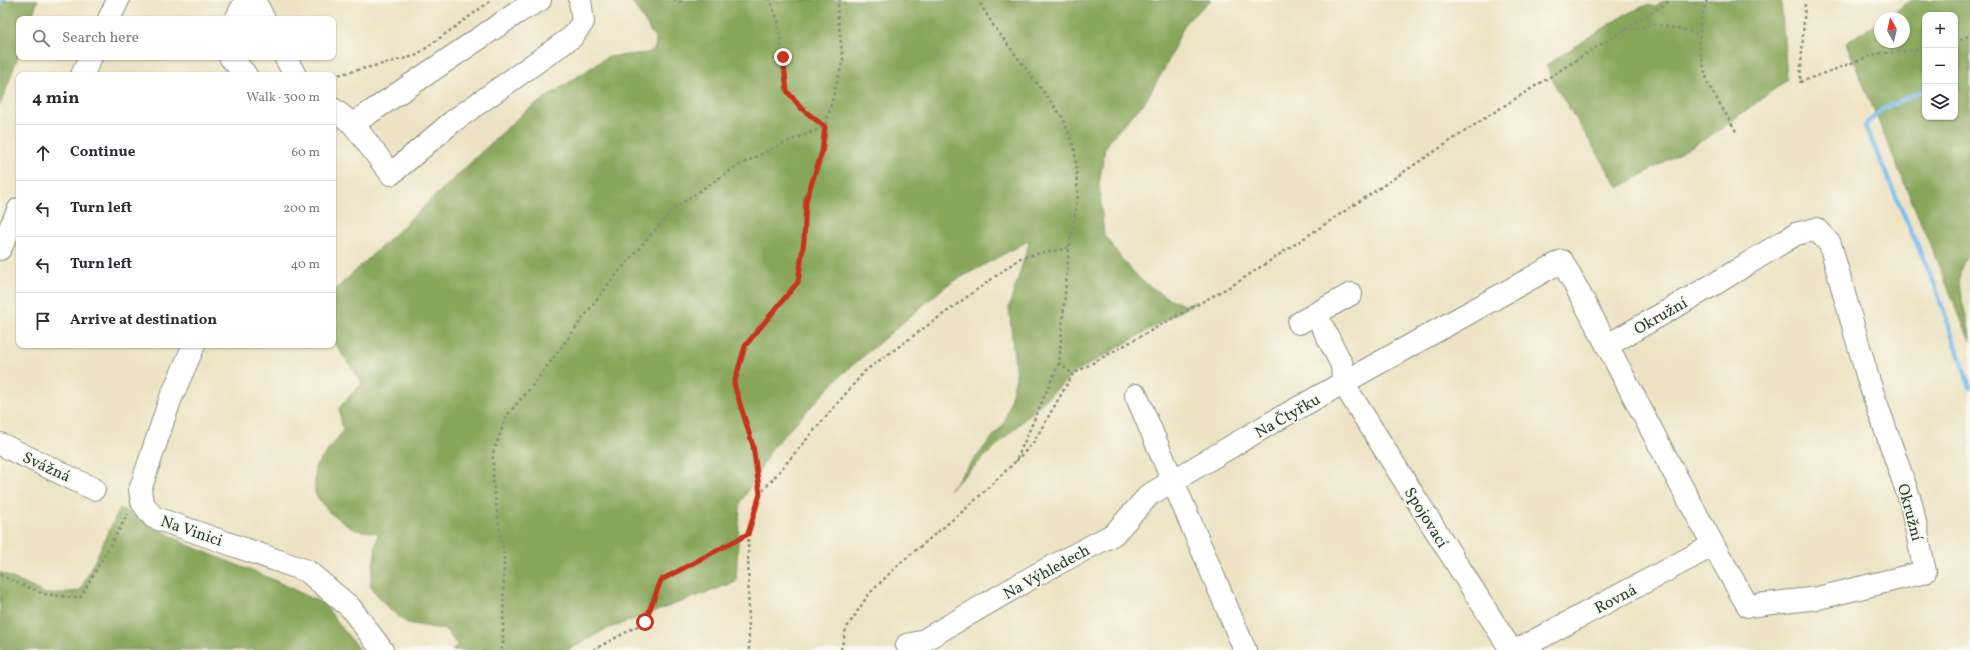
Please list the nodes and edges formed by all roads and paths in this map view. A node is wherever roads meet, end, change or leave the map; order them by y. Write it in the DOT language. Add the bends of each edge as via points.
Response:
graph roads {
  1 [pos="118,0"];
  2 [pos="246,0"];
  3 [pos="254,0"];
  4 [pos="492,0"];
  5 [pos="540,0"];
  6 [pos="580,0"];
  7 [pos="674,0"];
  8 [pos="684,0"];
  9 [pos="770,0"];
  10 [pos="840,0"];
  11 [pos="978,0"];
  12 [pos="1671,0"];
  13 [pos="1707,0"];
  14 [pos="1805,4"];
  15 [pos="110,16"];
  16 [pos="238,16"];
  17 [pos="262,16"];
  18 [pos="1622,31"];
  19 [pos="1970,35"];
  20 [pos="1700,36"];
  21 [pos="1958,41"];
  22 [pos="1922,49"];
  23 [pos="90,60"];
  24 [pos="233,60"];
  25 [pos="287,60"];
  26 [pos="84,72"];
  27 [pos="243,72"];
  28 [pos="293,72"];
  29 [pos="336,75"];
  30 [pos="336,111"];
  31 [pos="353,124"];
  32 [pos="825,127"];
  33 [pos="1737,133"];
  34 [pos="16,215"];
  35 [pos="1069,248"];
  36 [pos="0,249"];
  37 [pos="1562,261"];
  38 [pos="1351,294"];
  39 [pos="1608,345"];
  40 [pos="193,348"];
  41 [pos="1059,363"];
  42 [pos="1073,374"];
  43 [pos="1343,383"];
  44 [pos="1136,395"];
  45 [pos="0,444"];
  46 [pos="1016,461"];
  47 [pos="1174,482"];
  48 [pos="94,489"];
  49 [pos="760,494"];
  50 [pos="142,502"];
  51 [pos="748,534"];
  52 [pos="1712,546"];
  53 [pos="0,574"];
  54 [pos="907,645"];
  55 [pos="382,650"];
  56 [pos="501,650"];
  57 [pos="593,650"];
  58 [pos="749,650"];
  59 [pos="841,650"];
  60 [pos="1245,650"];
  61 [pos="1511,650"];
  62 [pos="1517,650"];
  1 -- 15 [label="street"];
  2 -- 16 [label="street"];
  3 -- 17 [label="street"];
  4 -- 29 [label="path" via="415,56"];
  5 -- 31 [label="street" via="518,12"];
  6 -- 31 [label="street" via="583,22 572,37 452,122 391,174"];
  7 -- 8 [label="path" via="676,3"];
  9 -- 32 [label="path" via="778,21 787,91 801,108"];
  10 -- 32 [label="path" via="837,9 843,60"];
  11 -- 35 [label="path" via="1063,118 1075,151 1078,196"];
  12 -- 18 [label="path"];
  13 -- 20 [label="path" via="1701,18"];
  14 -- 22 [label="path" via="1800,82 1876,54"];
  18 -- 20 [label="path" via="1654,24 1693,32"];
  18 -- 42 [label="path" via="1238,282"];
  19 -- 21 [label="path"];
  20 -- 33 [label="path" via="1699,46 1708,84"];
  23 -- 26 [label="street"];
  24 -- 27 [label="street"];
  25 -- 28 [label="street"];
  30 -- 31 [label="street"];
  32 -- 49 [label="path" via="822,152 806,200 798,282 745,346 734,384 753,446"];
  32 -- 56 [label="path" via="737,166 673,209 610,282 533,385 507,415 493,453 493,484 504,556"];
  34 -- 36 [label="street"];
  35 -- 41 [label="path"];
  35 -- 49 [label="path" via="1022,257 865,371"];
  37 -- 39 [label="street, Okružní"];
  37 -- 43 [label="street, Na Čtyřku"];
  38 -- 43 [label="street" via="1308,318 1342,365"];
  39 -- 52 [label="street, Okružní"];
  39 -- 52 [label="street, Okružní" via="1796,234 1816,229 1830,244 1869,382 1911,504 1925,572 1818,598 1748,606"];
  40 -- 50 [label="street" via="170,400 140,490"];
  41 -- 42 [label="path"];
  41 -- 46 [label="path"];
  42 -- 46 [label="path" via="1033,443"];
  43 -- 47 [label="street, Na Čtyřku"];
  43 -- 61 [label="street, Spojovací"];
  44 -- 47 [label="street"];
  45 -- 48 [label="street, Svážná"];
  46 -- 59 [label="path" via="969,506 898,565 868,596 846,629"];
  47 -- 54 [label="street, Na Výhledech" via="1149,495 1114,534 1036,575 921,642"];
  47 -- 60 [label="street"];
  49 -- 51 [label="path"];
  50 -- 53 [label="path" via="129,512 80,598 44,594"];
  50 -- 55 [label="street, Na Vinici" via="153,517 307,571 350,607"];
  51 -- 57 [label="path" via="661,580 645,622"];
  51 -- 58 [label="path"];
  52 -- 62 [label="street, Rovná"];
}
